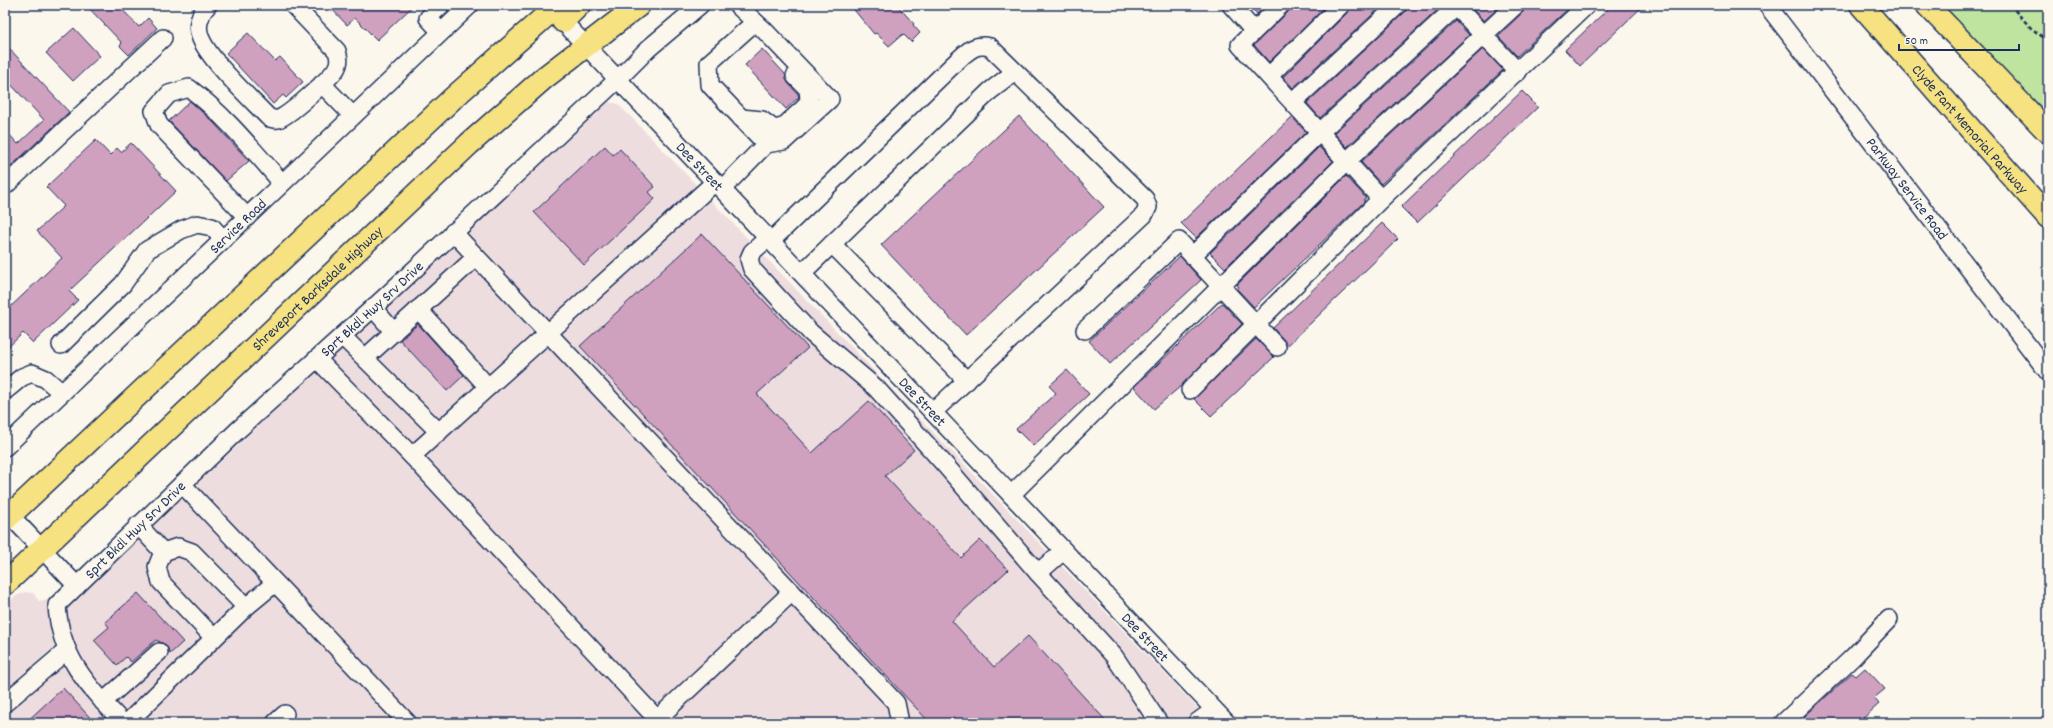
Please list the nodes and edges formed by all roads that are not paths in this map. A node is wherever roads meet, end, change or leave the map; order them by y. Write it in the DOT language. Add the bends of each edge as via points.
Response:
graph roads {
  1 [pos="208,5"];
  2 [pos="294,5"];
  3 [pos="441,5"];
  4 [pos="470,5"];
  5 [pos="579,5"];
  6 [pos="639,5"];
  7 [pos="700,5"];
  8 [pos="737,5"];
  9 [pos="1231,5"];
  10 [pos="1281,5"];
  11 [pos="1341,5"];
  12 [pos="1398,5"];
  13 [pos="1456,5"];
  14 [pos="1516,5"];
  15 [pos="1587,5"];
  16 [pos="1767,5"];
  17 [pos="1861,5"];
  18 [pos="1927,5"];
  19 [pos="555,10"];
  20 [pos="759,25"];
  21 [pos="1254,31"];
  22 [pos="441,32"];
  23 [pos="1484,35"];
  24 [pos="163,38"];
  25 [pos="586,45"];
  26 [pos="1015,72"];
  27 [pos="1518,72"];
  28 [pos="1269,76"];
  29 [pos="617,80"];
  30 [pos="322,84"];
  31 [pos="1293,102"];
  32 [pos="353,116"];
  33 [pos="741,118"];
  34 [pos="1320,132"];
  35 [pos="2048,132"];
  36 [pos="766,144"];
  37 [pos="1347,161"];
  38 [pos="282,183"];
  39 [pos="5,186"];
  40 [pos="718,186"];
  41 [pos="1381,199"];
  42 [pos="247,217"];
  43 [pos="2048,217"];
  44 [pos="453,232"];
  45 [pos="224,239"];
  46 [pos="770,240"];
  47 [pos="832,244"];
  48 [pos="1193,255"];
  49 [pos="476,257"];
  50 [pos="802,273"];
  51 [pos="1221,286"];
  52 [pos="373,308"];
  53 [pos="418,309"];
  54 [pos="1257,323"];
  55 [pos="1084,330"];
  56 [pos="394,332"];
  57 [pos="548,333"];
  58 [pos="342,336"];
  59 [pos="61,345"];
  60 [pos="1277,347"];
  61 [pos="365,358"];
  62 [pos="317,359"];
  63 [pos="895,371"];
  64 [pos="2048,372"];
  65 [pos="967,381"];
  66 [pos="488,387"];
  67 [pos="876,388"];
  68 [pos="1190,390"];
  69 [pos="5,391"];
  70 [pos="62,392"];
  71 [pos="933,412"];
  72 [pos="439,432"];
  73 [pos="5,447"];
  74 [pos="966,447"];
  75 [pos="412,456"];
  76 [pos="946,466"];
  77 [pos="182,484"];
  78 [pos="1011,495"];
  79 [pos="7,515"];
  80 [pos="138,526"];
  81 [pos="40,549"];
  82 [pos="1063,551"];
  83 [pos="163,552"];
  84 [pos="1038,573"];
  85 [pos="275,583"];
  86 [pos="5,584"];
  87 [pos="77,586"];
  88 [pos="792,592"];
  89 [pos="246,607"];
  90 [pos="1889,619"];
  91 [pos="214,638"];
  92 [pos="66,651"];
  93 [pos="159,652"];
  94 [pos="103,702"];
  95 [pos="5,703"];
  96 [pos="1214,710"];
  97 [pos="403,721"];
  98 [pos="655,721"];
  99 [pos="123,723"];
  100 [pos="127,723"];
  101 [pos="900,723"];
  102 [pos="1159,723"];
  103 [pos="1196,723"];
  104 [pos="1227,723"];
  105 [pos="1783,723"];
  1 -- 30 [label="street" via="199,19 199,35 206,50 269,118 278,119 287,115"];
  2 -- 30 [label="street" via="337,51 340,60 336,69"];
  3 -- 22 [label="street" via="428,18"];
  4 -- 22 [label="street, Service Road"];
  5 -- 19 [label="main road"];
  6 -- 25 [label="main road, Shreveport Barksdale Highway"];
  7 -- 29 [label="street, Sprt Bkdl Hwy Srv Drive" via="649,48"];
  8 -- 20 [label="street"];
  9 -- 21 [label="street"];
  10 -- 21 [label="street"];
  11 -- 28 [label="street"];
  12 -- 31 [label="street"];
  13 -- 23 [label="street"];
  13 -- 34 [label="street"];
  14 -- 23 [label="street"];
  15 -- 27 [label="street"];
  16 -- 64 [label="street, Parkway Service Road"];
  17 -- 43 [label="main road, Clyde Fant Memorial Parkway"];
  18 -- 35 [label="main road"];
  19 -- 25 [label="street"];
  19 -- 79 [label="main road" via="441,110"];
  20 -- 33 [label="street" via="709,63 710,86"];
  20 -- 33 [label="street" via="763,44 808,89 809,100 783,127 774,129 762,120"];
  20 -- 36 [label="street" via="830,99 784,141"];
  21 -- 28 [label="street" via="1240,45"];
  22 -- 32 [label="street, Service Road"];
  23 -- 27 [label="street"];
  23 -- 37 [label="street"];
  24 -- 39 [label="street"];
  25 -- 29 [label="street"];
  25 -- 81 [label="main road, Shreveport Barksdale Highway" via="469,144"];
  26 -- 46 [label="street" via="990,47 981,45 972,48"];
  26 -- 47 [label="street" via="990,91"];
  26 -- 65 [label="street" via="1145,199 1148,207 1144,215"];
  27 -- 41 [label="street"];
  28 -- 31 [label="street"];
  29 -- 40 [label="street, Dee Street"];
  29 -- 44 [label="street, Sprt Bkdl Hwy Srv Drive"];
  30 -- 32 [label="street"];
  31 -- 34 [label="street"];
  32 -- 38 [label="street, Service Road"];
  33 -- 36 [label="street"];
  34 -- 37 [label="street"];
  34 -- 48 [label="street"];
  36 -- 40 [label="street"];
  37 -- 41 [label="street"];
  37 -- 51 [label="street"];
  38 -- 42 [label="street, Service Road"];
  38 -- 42 [label="street" via="247,142 202,98 189,88 169,94 154,111 159,125"];
  40 -- 46 [label="street, Dee Street"];
  40 -- 57 [label="street"];
  41 -- 54 [label="street"];
  42 -- 45 [label="street, Service Road"];
  44 -- 49 [label="street"];
  44 -- 52 [label="street, Sprt Bkdl Hwy Srv Drive"];
  45 -- 59 [label="street" via="212,227 197,224 181,230 147,250 123,284"];
  45 -- 70 [label="street, Service Road"];
  46 -- 50 [label="street, Dee Street"];
  46 -- 67 [label="street" via="752,252 749,259 752,269 811,333"];
  47 -- 50 [label="street"];
  47 -- 65 [label="street"];
  48 -- 51 [label="street"];
  48 -- 55 [label="street" via="1179,241"];
  49 -- 53 [label="street"];
  49 -- 57 [label="street"];
  50 -- 63 [label="street, Dee Street"];
  51 -- 54 [label="street"];
  51 -- 78 [label="street"];
  52 -- 56 [label="street"];
  52 -- 58 [label="street, Sprt Bkdl Hwy Srv Drive"];
  53 -- 56 [label="street"];
  53 -- 66 [label="street"];
  54 -- 60 [label="street"];
  54 -- 68 [label="street"];
  56 -- 61 [label="street"];
  57 -- 66 [label="street"];
  57 -- 88 [label="street"];
  58 -- 61 [label="street"];
  58 -- 62 [label="street, Sprt Bkdl Hwy Srv Drive"];
  61 -- 72 [label="street"];
  62 -- 75 [label="street"];
  62 -- 77 [label="street, Sprt Bkdl Hwy Srv Drive"];
  63 -- 67 [label="street"];
  63 -- 71 [label="street, Dee Street"];
  65 -- 71 [label="street"];
  66 -- 72 [label="street"];
  67 -- 76 [label="street"];
  69 -- 70 [label="street" via="22,377 32,373 46,379"];
  70 -- 73 [label="street, Service Road"];
  71 -- 74 [label="street, Dee Street"];
  72 -- 75 [label="street"];
  74 -- 76 [label="street"];
  74 -- 78 [label="street, Dee Street"];
  75 -- 98 [label="street"];
  76 -- 84 [label="street"];
  77 -- 80 [label="street, Sprt Bkdl Hwy Srv Drive"];
  77 -- 85 [label="street"];
  78 -- 82 [label="street, Dee Street"];
  79 -- 81 [label="street"];
  80 -- 83 [label="street"];
  80 -- 87 [label="street, Sprt Bkdl Hwy Srv Drive"];
  81 -- 86 [label="main road, Shreveport Barksdale Highway"];
  81 -- 87 [label="street"];
  82 -- 84 [label="street"];
  82 -- 96 [label="street, Dee Street"];
  83 -- 89 [label="street" via="178,548 192,552"];
  83 -- 91 [label="street" via="157,567 161,582"];
  84 -- 102 [label="street" via="1114,656"];
  85 -- 89 [label="street"];
  85 -- 97 [label="street"];
  87 -- 92 [label="street, Sprt Bkdl Hwy Srv Drive" via="58,604 58,622"];
  88 -- 98 [label="street"];
  88 -- 101 [label="street" via="896,703"];
  89 -- 91 [label="street"];
  90 -- 105 [label="street"];
  91 -- 100 [label="street"];
  92 -- 94 [label="street" via="80,676"];
  92 -- 95 [label="street"];
  93 -- 94 [label="street"];
  94 -- 99 [label="street"];
  96 -- 103 [label="street"];
  96 -- 104 [label="street, Dee Street"];
}
